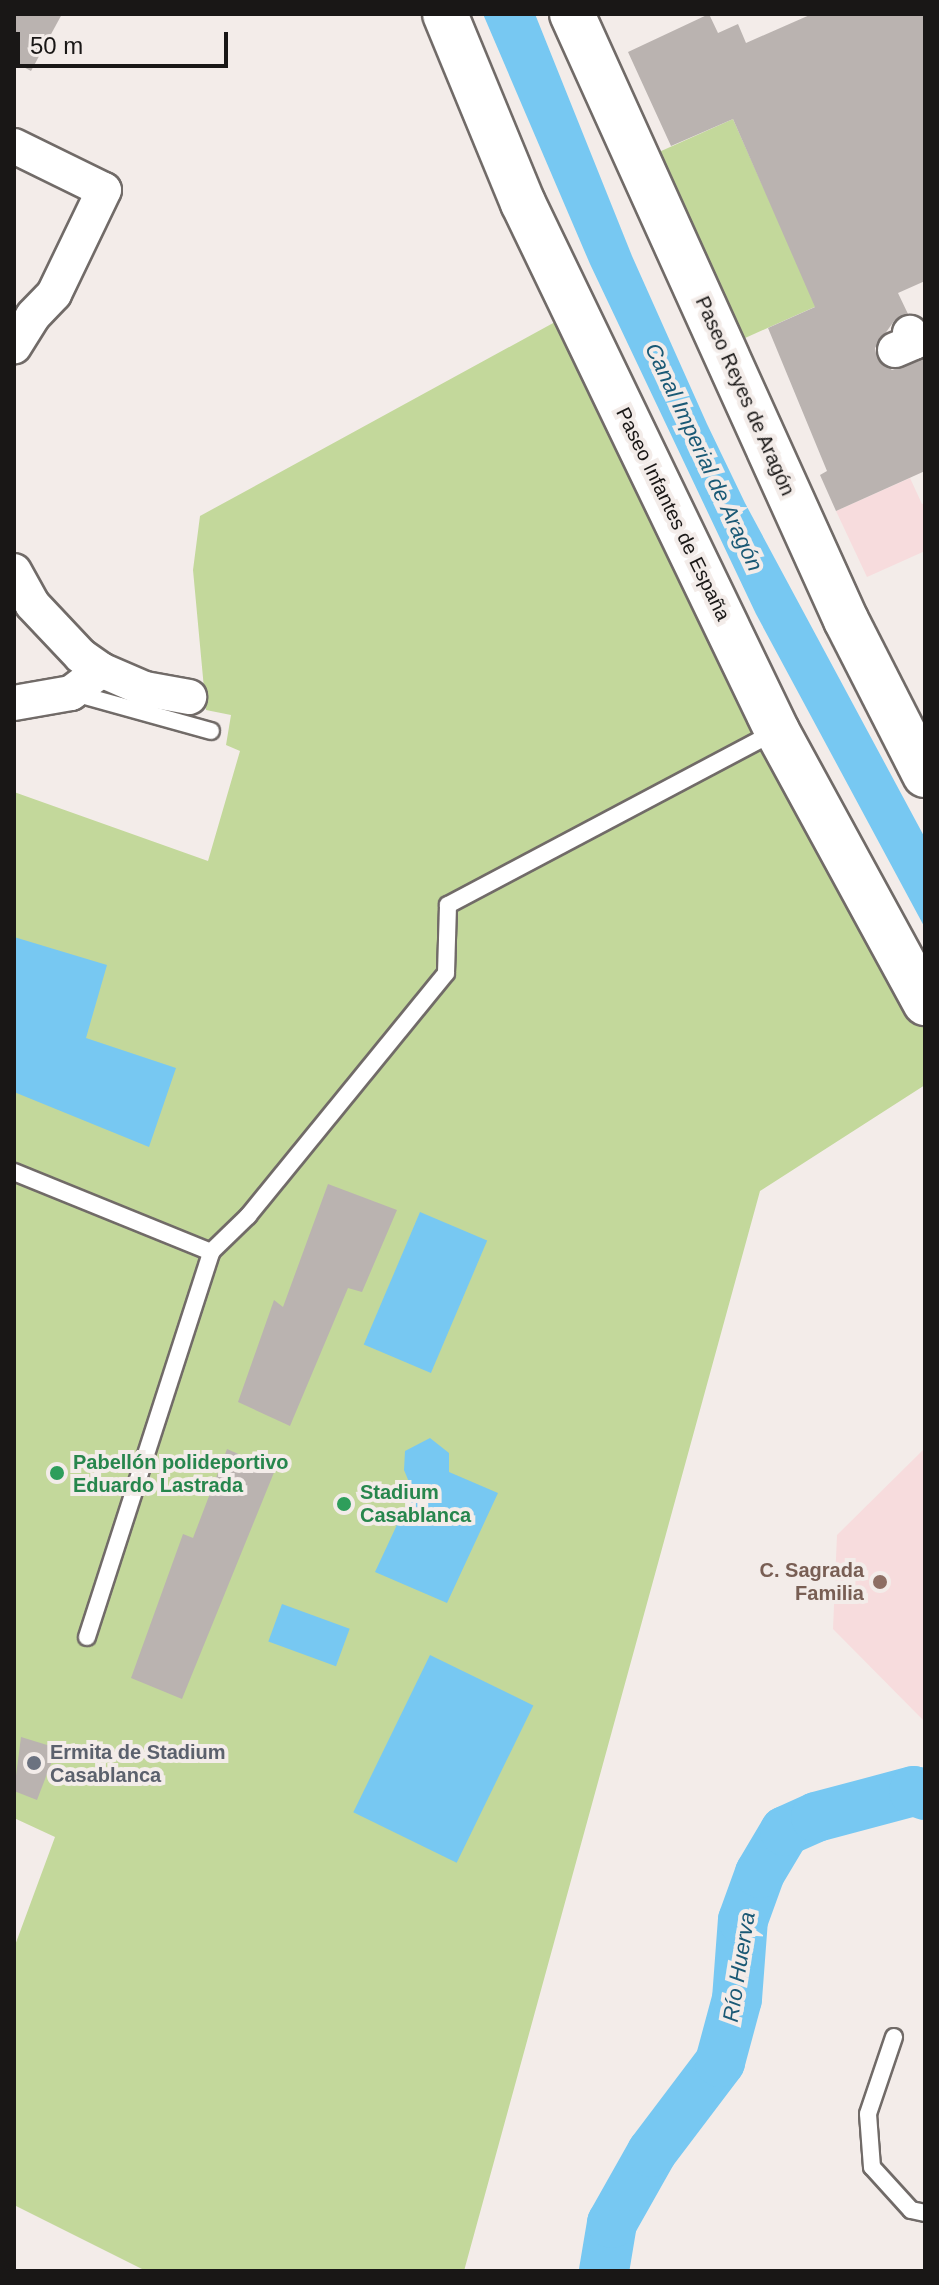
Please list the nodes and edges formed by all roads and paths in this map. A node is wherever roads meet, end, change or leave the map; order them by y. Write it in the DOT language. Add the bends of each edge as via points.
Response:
graph roads {
  1 [pos="445,14"];
  2 [pos="572,14"];
  3 [pos="14,146"];
  4 [pos="14,347"];
  5 [pos="14,571"];
  6 [pos="101,670"];
  7 [pos="71,693"];
  8 [pos="189,697"];
  9 [pos="14,703"];
  10 [pos="211,731"];
  11 [pos="777,731"];
  12 [pos="925,775"];
  13 [pos="925,1003"];
  14 [pos="14,1172"];
  15 [pos="211,1252"];
  16 [pos="87,1637"];
  17 [pos="894,2037"];
  18 [pos="925,2213"];
  1 -- 11 [label="street, Paseo Infantes de España" via="523,203"];
  2 -- 12 [label="street, Paseo Reyes de Aragón" via="846,620"];
  3 -- 4 [label="street" via="104,190 54,294"];
  5 -- 6 [label="street" via="56,632"];
  6 -- 7 [label="street"];
  6 -- 8 [label="street" via="145,689"];
  7 -- 9 [label="street"];
  7 -- 10 [label="lane"];
  11 -- 13 [label="street, Paseo Infantes de España"];
  11 -- 15 [label="lane" via="448,905 446,973 248,1216"];
  14 -- 15 [label="lane"];
  15 -- 16 [label="lane"];
  17 -- 18 [label="lane" via="868,2114 872,2167 911,2210"];
}
